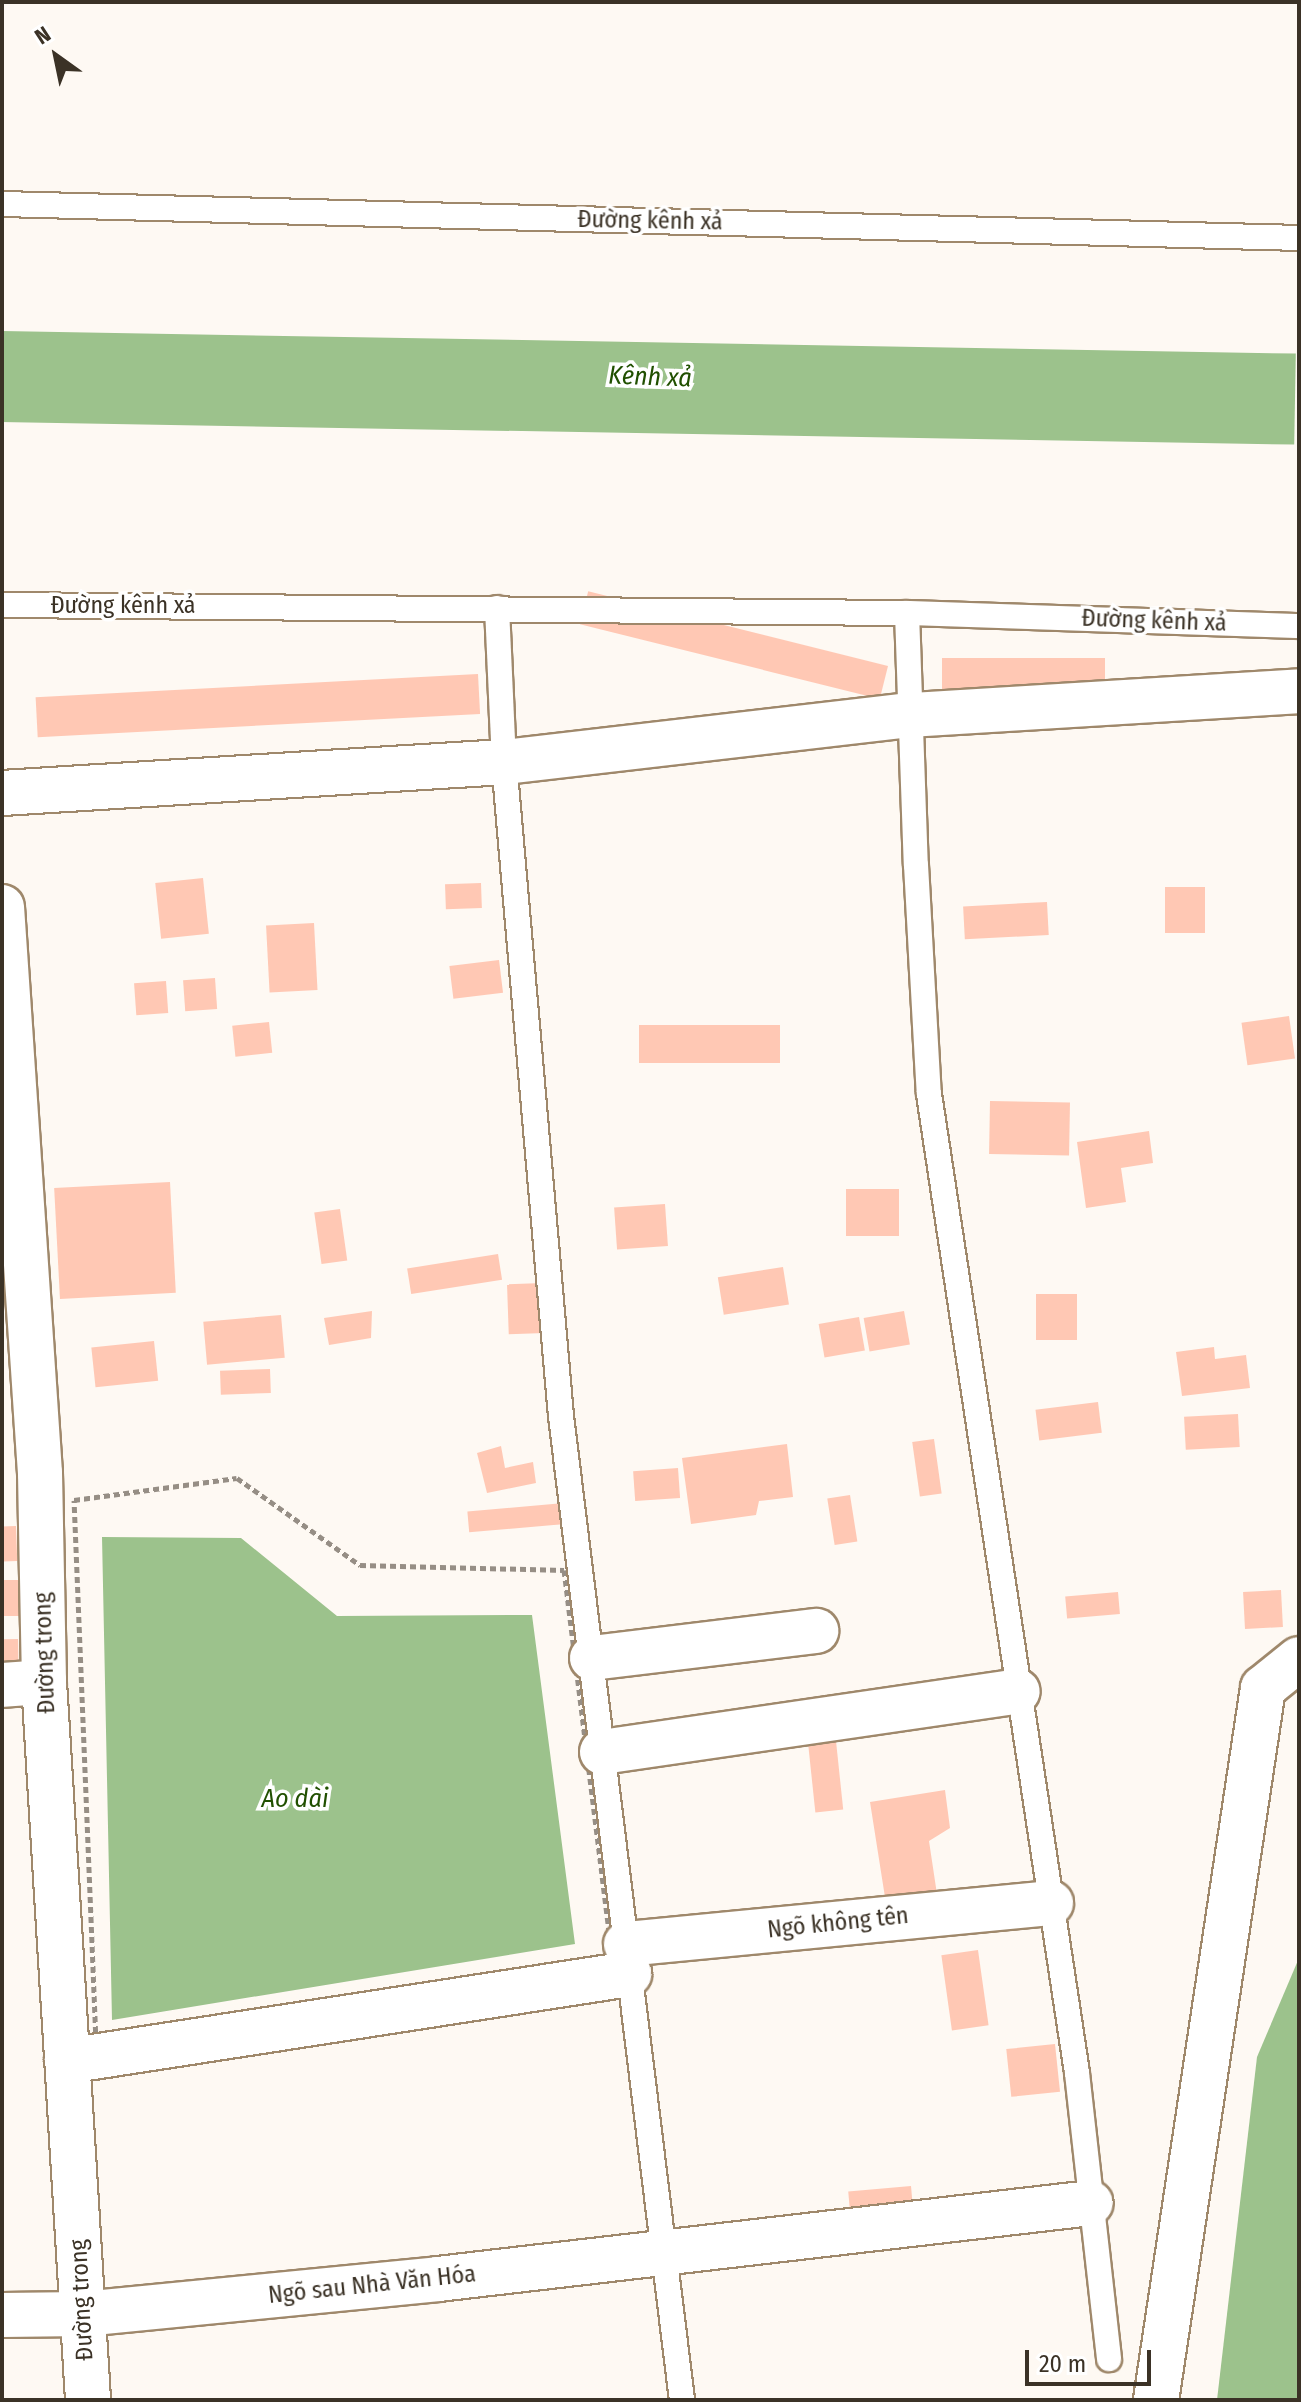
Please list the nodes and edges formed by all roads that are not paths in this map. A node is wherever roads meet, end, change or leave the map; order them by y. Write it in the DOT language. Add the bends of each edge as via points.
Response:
graph roads {
  1 [pos="2,204"];
  2 [pos="1299,238"];
  3 [pos="2,605"];
  4 [pos="497,608"];
  5 [pos="907,613"];
  6 [pos="1299,626"];
  7 [pos="1299,691"];
  8 [pos="910,715"];
  9 [pos="504,762"];
  10 [pos="2,793"];
  11 [pos="2,907"];
  12 [pos="816,1631"];
  13 [pos="592,1658"];
  14 [pos="1299,1659"];
  15 [pos="23,1683"];
  16 [pos="1018,1691"];
  17 [pos="602,1752"];
  18 [pos="1051,1903"];
  19 [pos="628,1959"];
  20 [pos="82,2052"];
  21 [pos="1091,2203"];
  22 [pos="662,2254"];
  23 [pos="83,2314"];
  24 [pos="2,2315"];
  25 [pos="1109,2359"];
  26 [pos="88,2400"];
  27 [pos="682,2400"];
  28 [pos="1156,2400"];
  1 -- 2 [label="lane, Đường kênh xả"];
  3 -- 4 [label="lane, Đường kênh xả"];
  4 -- 5 [label="lane, Đường kênh xả"];
  4 -- 9 [label="lane"];
  5 -- 6 [label="lane, Đường kênh xả"];
  5 -- 8 [label="lane"];
  7 -- 8 [label="street"];
  8 -- 9 [label="street"];
  8 -- 16 [label="lane" via="929,1094"];
  9 -- 10 [label="street"];
  9 -- 13 [label="lane" via="561,1416"];
  11 -- 15 [label="street, Đường trong" via="40,1473"];
  12 -- 13 [label="street"];
  13 -- 17 [label="lane"];
  14 -- 28 [label="street" via="1263,1688"];
  15 -- 20 [label="street, Đường trong"];
  16 -- 17 [label="street"];
  16 -- 18 [label="lane"];
  17 -- 19 [label="lane"];
  18 -- 19 [label="street, Ngõ không tên"];
  18 -- 21 [label="lane"];
  19 -- 20 [label="street, Ngõ không tên"];
  19 -- 22 [label="lane"];
  20 -- 23 [label="street, Đường trong"];
  21 -- 22 [label="street, Ngõ sau Nhà Văn Hóa"];
  21 -- 25 [label="lane"];
  22 -- 23 [label="street, Ngõ sau Nhà Văn Hóa"];
  22 -- 27 [label="lane"];
  23 -- 24 [label="street, Ngõ sau Nhà Văn Hóa"];
  23 -- 26 [label="street, Đường trong"];
}
